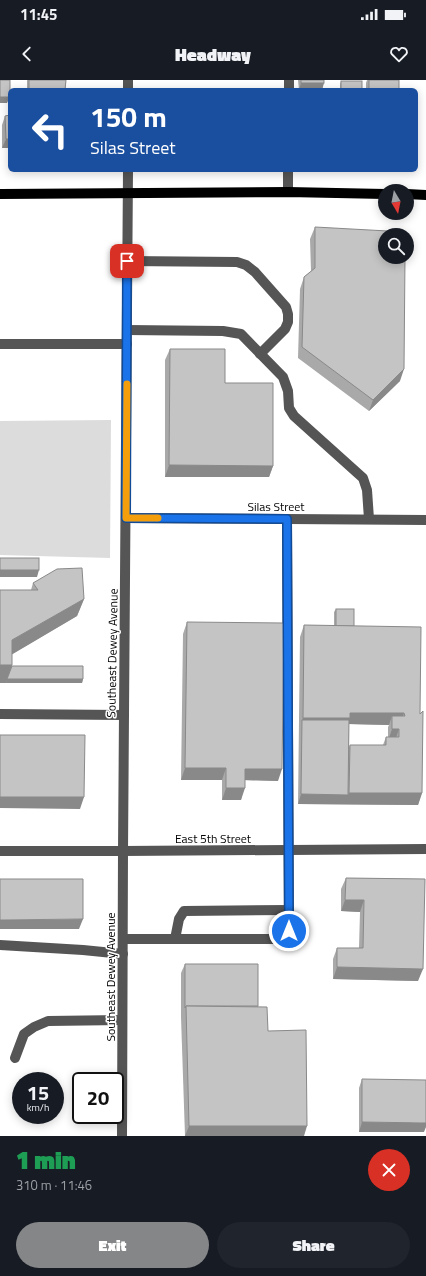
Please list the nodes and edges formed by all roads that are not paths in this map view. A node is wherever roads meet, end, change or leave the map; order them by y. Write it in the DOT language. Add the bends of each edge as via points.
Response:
graph roads {
  1 [pos="128,172"];
  2 [pos="288,172"];
  3 [pos="288,192"];
  4 [pos="0,194"];
  5 [pos="128,194"];
  6 [pos="378,194"];
  7 [pos="414,194"];
  8 [pos="426,194"];
  9 [pos="127,261"];
  10 [pos="127,330"];
  11 [pos="0,344"];
  12 [pos="127,344"];
  13 [pos="260,354"];
  14 [pos="126,518"];
  15 [pos="287,519"];
  16 [pos="369,519"];
  17 [pos="426,520"];
  18 [pos="0,714"];
  19 [pos="124,715"];
  20 [pos="426,849"];
  21 [pos="289,850"];
  22 [pos="0,851"];
  23 [pos="123,851"];
  24 [pos="289,910"];
  25 [pos="123,939"];
  26 [pos="175,939"];
  27 [pos="0,945"];
  28 [pos="123,954"];
  29 [pos="122,1020"];
  30 [pos="15,1058"];
  31 [pos="122,1136"];
  1 -- 5 [label="street, Southeast Dewey Avenue"];
  2 -- 3 [label="street"];
  3 -- 5 [label="main road"];
  3 -- 6 [label="main road"];
  4 -- 5 [label="main road"];
  5 -- 9 [label="street, Southeast Dewey Avenue"];
  7 -- 8 [label="main road"];
  9 -- 10 [label="street, Southeast Dewey Avenue"];
  9 -- 13 [label="street" via="246,264 286,307 288,314 285,329"];
  10 -- 12 [label="street, Southeast Dewey Avenue"];
  10 -- 13 [label="street" via="223,330 241,334"];
  11 -- 12 [label="street"];
  12 -- 14 [label="street, Southeast Dewey Avenue"];
  13 -- 16 [label="street" via="283,377 288,391 289,408 294,416 363,478 367,490"];
  14 -- 15 [label="street, Silas Street"];
  14 -- 19 [label="street, Southeast Dewey Avenue"];
  15 -- 16 [label="street, Silas Street"];
  15 -- 21 [label="street"];
  16 -- 17 [label="street, Silas Street"];
  18 -- 19 [label="street"];
  19 -- 23 [label="street, Southeast Dewey Avenue"];
  20 -- 21 [label="street, East 5th Street"];
  21 -- 23 [label="street, East 5th Street"];
  21 -- 24 [label="street"];
  22 -- 23 [label="street, East 5th Street"];
  23 -- 25 [label="street, Southeast Dewey Avenue"];
  24 -- 26 [label="street" via="184,911 178,919"];
  24 -- 26 [label="street" via="287,938"];
  25 -- 26 [label="street"];
  25 -- 28 [label="street, Southeast Dewey Avenue"];
  27 -- 28 [label="street"];
  28 -- 29 [label="street, Southeast Dewey Avenue"];
  29 -- 30 [label="street" via="48,1021 24,1034"];
  29 -- 31 [label="street, Southeast Dewey Avenue"];
}
